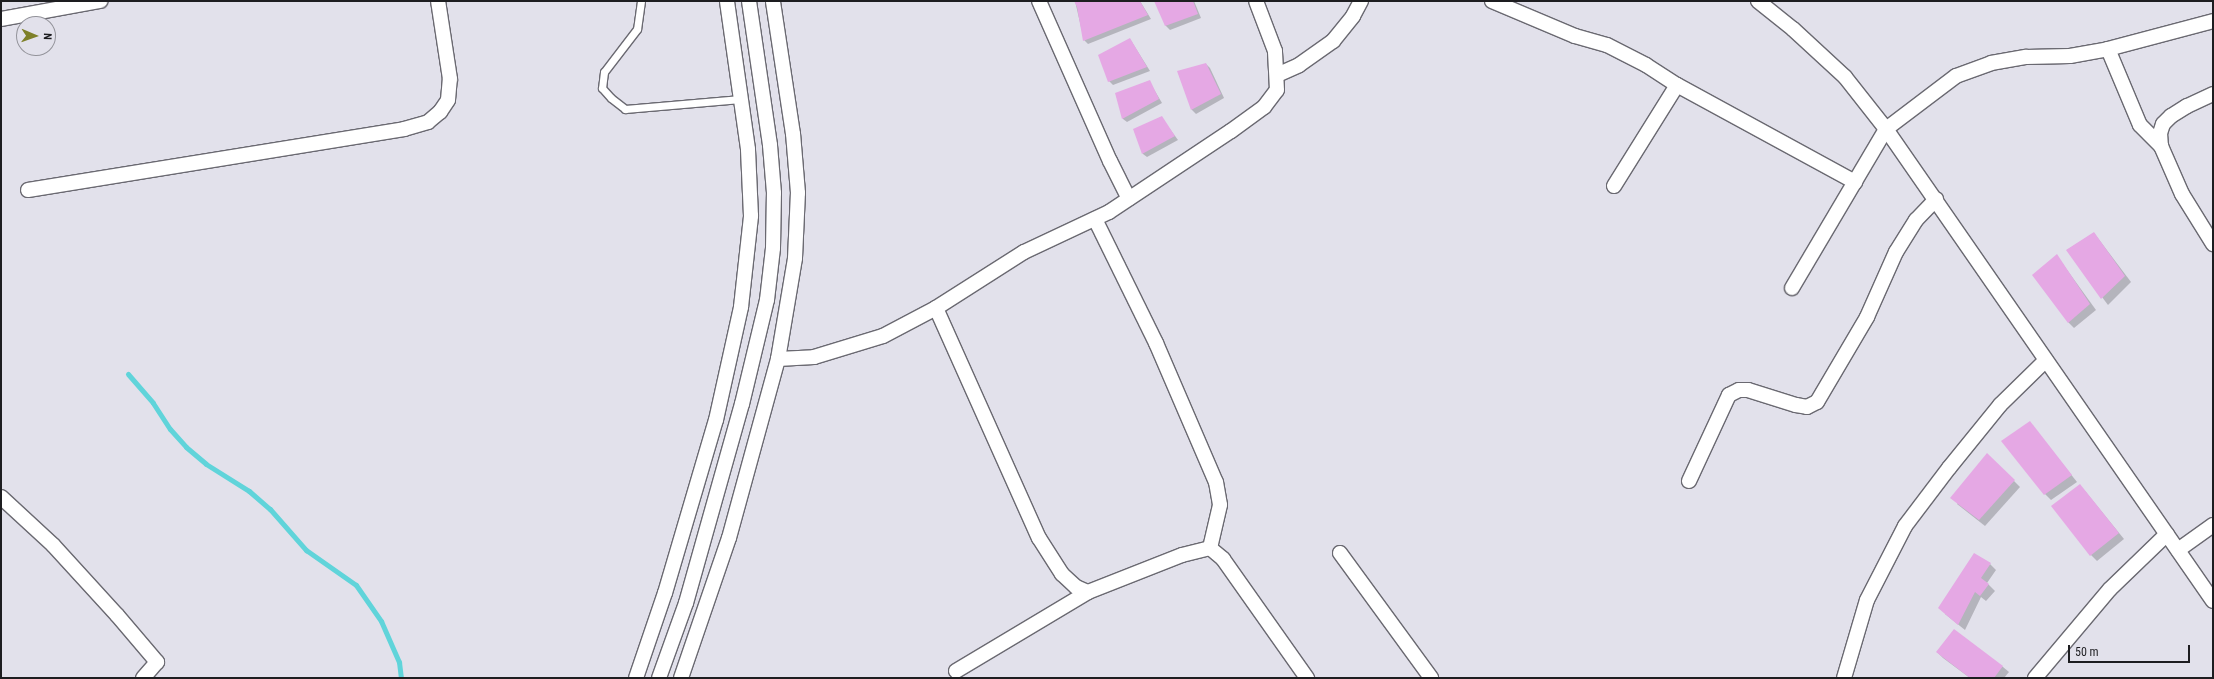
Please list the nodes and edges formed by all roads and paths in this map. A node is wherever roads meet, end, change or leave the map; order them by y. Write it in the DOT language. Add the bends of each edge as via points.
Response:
graph roads {
  1 [pos="100,1"];
  2 [pos="438,1"];
  3 [pos="641,1"];
  4 [pos="727,1"];
  5 [pos="749,1"];
  6 [pos="773,1"];
  7 [pos="1039,1"];
  8 [pos="1256,1"];
  9 [pos="1361,1"];
  10 [pos="1492,1"];
  11 [pos="1758,1"];
  12 [pos="1,18"];
  13 [pos="2213,21"];
  14 [pos="2108,49"];
  15 [pos="1277,75"];
  16 [pos="1678,85"];
  17 [pos="2213,94"];
  18 [pos="741,99"];
  19 [pos="1886,129"];
  20 [pos="2161,146"];
  21 [pos="1855,182"];
  22 [pos="1614,186"];
  23 [pos="28,190"];
  24 [pos="1129,199"];
  25 [pos="1936,199"];
  26 [pos="1095,219"];
  27 [pos="2213,244"];
  28 [pos="1792,288"];
  29 [pos="936,308"];
  30 [pos="778,359"];
  31 [pos="2046,360"];
  32 [pos="1689,481"];
  33 [pos="1,497"];
  34 [pos="2213,525"];
  35 [pos="2167,534"];
  36 [pos="1210,548"];
  37 [pos="2178,550"];
  38 [pos="1340,554"];
  39 [pos="1088,592"];
  40 [pos="2213,601"];
  41 [pos="956,671"];
  42 [pos="143,678"];
  43 [pos="636,678"];
  44 [pos="659,678"];
  45 [pos="681,678"];
  46 [pos="1307,678"];
  47 [pos="1431,678"];
  48 [pos="1844,678"];
  49 [pos="2034,678"];
  1 -- 12 [label="street"];
  2 -- 23 [label="street" via="450,79 448,100 440,112 428,122 404,129"];
  3 -- 18 [label="lane" via="637,29 604,72 602,88 611,98 625,109"];
  4 -- 18 [label="street"];
  5 -- 44 [label="street" via="770,145 774,193 773,248 767,300 742,404 686,602"];
  6 -- 30 [label="street" via="793,134 798,193 795,258"];
  7 -- 24 [label="street"];
  8 -- 15 [label="street" via="1274,51"];
  9 -- 15 [label="street" via="1353,16 1333,41 1299,65"];
  10 -- 16 [label="street" via="1575,36 1607,45"];
  11 -- 19 [label="street" via="1845,77"];
  13 -- 14 [label="street"];
  14 -- 19 [label="street" via="2070,56 1991,63 1956,76"];
  14 -- 20 [label="street" via="2140,125"];
  15 -- 24 [label="street" via="1277,90 1264,106"];
  16 -- 21 [label="street"];
  16 -- 22 [label="street"];
  17 -- 20 [label="street" via="2187,106 2163,124 2160,133"];
  18 -- 43 [label="street" via="748,149 751,216 741,308 716,420 665,593"];
  19 -- 21 [label="street"];
  19 -- 25 [label="street"];
  20 -- 27 [label="street" via="2182,194"];
  21 -- 28 [label="street"];
  24 -- 26 [label="street"];
  25 -- 31 [label="street"];
  25 -- 32 [label="street" via="1916,220 1896,252 1867,317 1817,402 1807,407 1748,390 1739,390 1729,395"];
  26 -- 29 [label="street" via="1024,252"];
  26 -- 36 [label="street" via="1156,343 1216,482 1220,505"];
  29 -- 30 [label="street" via="883,336 814,357"];
  29 -- 39 [label="street" via="1039,538 1062,574"];
  30 -- 45 [label="street" via="729,538"];
  31 -- 35 [label="street"];
  31 -- 48 [label="street" via="2000,405 1905,526 1867,600"];
  33 -- 42 [label="street" via="53,545 157,662"];
  34 -- 37 [label="street"];
  35 -- 37 [label="street"];
  35 -- 49 [label="street" via="2110,589"];
  36 -- 39 [label="street"];
  36 -- 46 [label="street" via="1223,559"];
  37 -- 40 [label="street"];
  38 -- 47 [label="street"];
  39 -- 41 [label="street"];
}
